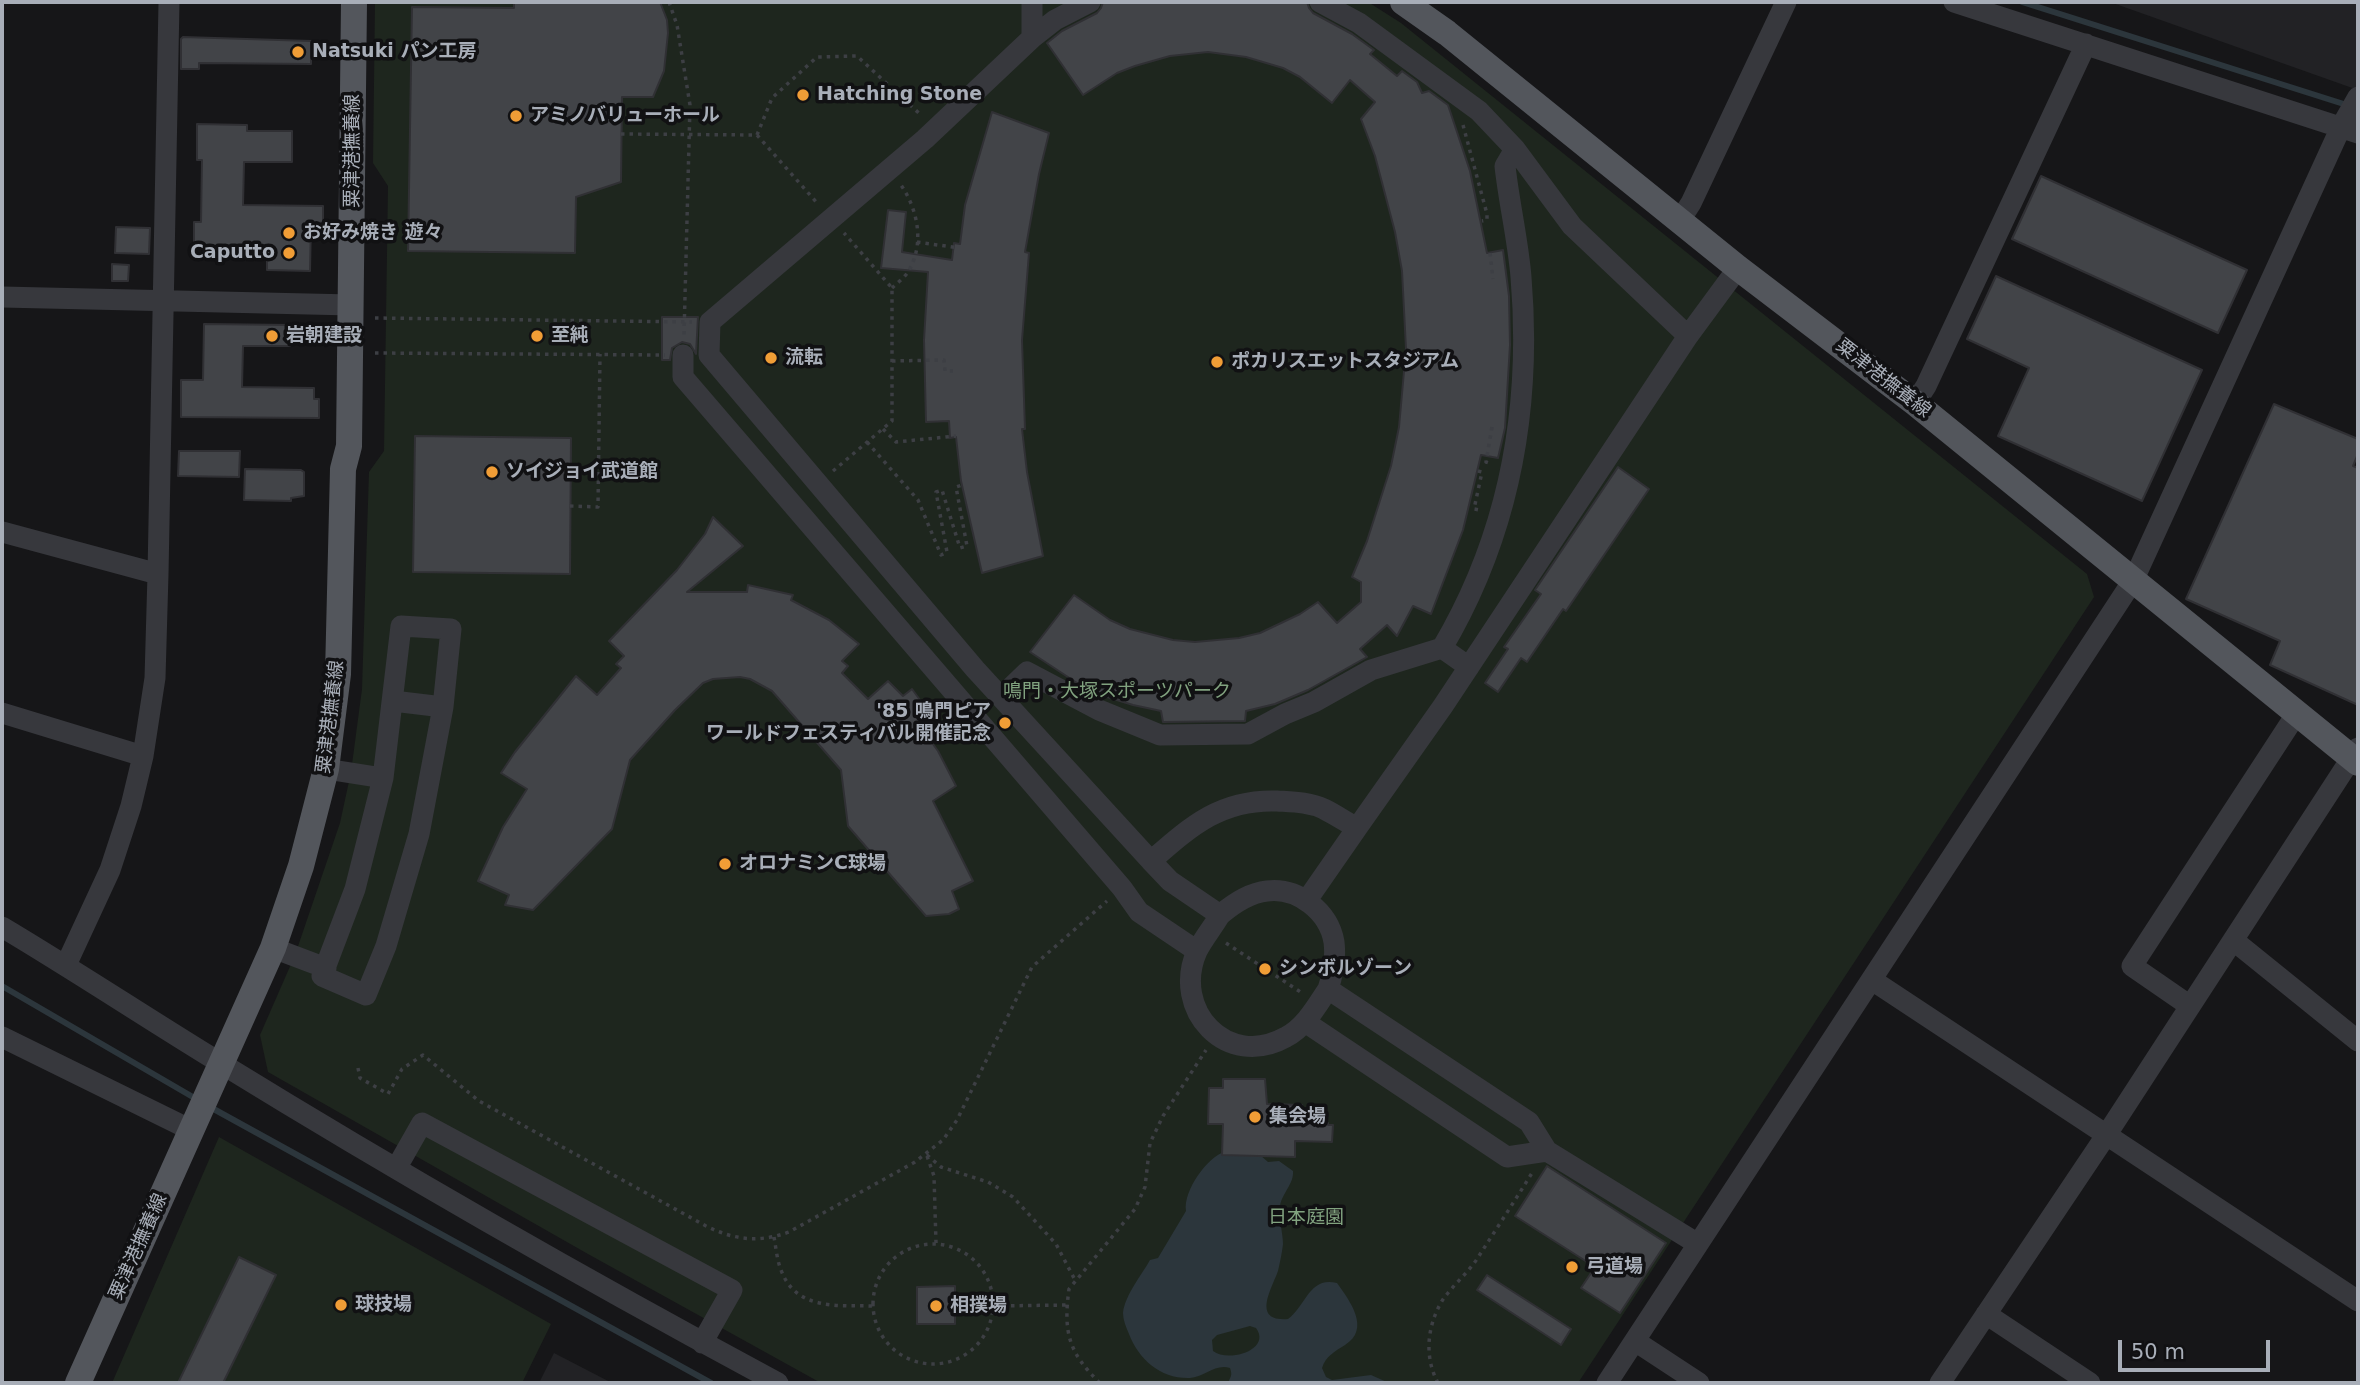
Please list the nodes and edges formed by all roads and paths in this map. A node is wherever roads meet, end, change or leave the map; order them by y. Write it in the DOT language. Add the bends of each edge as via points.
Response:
graph roads {
  1 [pos="169,2"];
  2 [pos="354,2"];
  3 [pos="669,2"];
  4 [pos="1032,2"];
  5 [pos="1090,2"];
  6 [pos="1320,2"];
  7 [pos="1403,2"];
  8 [pos="1786,2"];
  9 [pos="1954,2"];
  10 [pos="1032,38"];
  11 [pos="2086,44"];
  12 [pos="2358,97"];
  13 [pos="1459,115"];
  14 [pos="2348,127"];
  15 [pos="936,129"];
  16 [pos="621,134"];
  17 [pos="690,135"];
  18 [pos="757,135"];
  19 [pos="1515,149"];
  20 [pos="888,170"];
  21 [pos="831,219"];
  22 [pos="1680,220"];
  23 [pos="1482,221"];
  24 [pos="917,242"];
  25 [pos="959,248"];
  26 [pos="1490,253"];
  27 [pos="1738,268"];
  28 [pos="1493,279"];
  29 [pos="892,288"];
  30 [pos="2,298"];
  31 [pos="162,301"];
  32 [pos="352,305"];
  33 [pos="375,318"];
  34 [pos="684,322"];
  35 [pos="709,322"];
  36 [pos="1688,336"];
  37 [pos="375,353"];
  38 [pos="600,354"];
  39 [pos="683,355"];
  40 [pos="892,361"];
  41 [pos="953,372"];
  42 [pos="1915,403"];
  43 [pos="1492,427"];
  44 [pos="883,429"];
  45 [pos="956,436"];
  46 [pos="867,442"];
  47 [pos="1487,456"];
  48 [pos="1478,471"];
  49 [pos="1489,471"];
  50 [pos="818,483"];
  51 [pos="962,485"];
  52 [pos="570,506"];
  53 [pos="2,532"];
  54 [pos="158,574"];
  55 [pos="2134,579"];
  56 [pos="1442,648"];
  57 [pos="1469,667"];
  58 [pos="1001,697"];
  59 [pos="393,701"];
  60 [pos="443,707"];
  61 [pos="2,713"];
  62 [pos="2297,713"];
  63 [pos="143,756"];
  64 [pos="2356,756"];
  65 [pos="326,769"];
  66 [pos="383,778"];
  67 [pos="1357,828"];
  68 [pos="1151,860"];
  69 [pos="1122,888"];
  70 [pos="1307,900"];
  71 [pos="1215,923"];
  72 [pos="2,927"];
  73 [pos="2233,940"];
  74 [pos="273,948"];
  75 [pos="1197,951"];
  76 [pos="66,965"];
  77 [pos="326,968"];
  78 [pos="1872,980"];
  79 [pos="1323,997"];
  80 [pos="2190,1006"];
  81 [pos="1305,1022"];
  82 [pos="1216,1035"];
  83 [pos="2,1037"];
  84 [pos="2358,1041"];
  85 [pos="358,1068"];
  86 [pos="217,1075"];
  87 [pos="193,1126"];
  88 [pos="2107,1134"];
  89 [pos="1547,1151"];
  90 [pos="926,1154"];
  91 [pos="397,1167"];
  92 [pos="774,1237"];
  93 [pos="936,1243"];
  94 [pos="1699,1244"];
  95 [pos="1074,1280"];
  96 [pos="2358,1301"];
  97 [pos="1067,1305"];
  98 [pos="873,1306"];
  99 [pos="994,1306"];
  100 [pos="1986,1314"];
  101 [pos="1635,1341"];
  102 [pos="702,1343"];
  103 [pos="78,1383"];
  104 [pos="778,1383"];
  105 [pos="1100,1383"];
  106 [pos="1438,1383"];
  107 [pos="1607,1383"];
  108 [pos="1699,1383"];
  109 [pos="1940,1383"];
  110 [pos="2090,1383"];
  1 -- 31 [label="street"];
  2 -- 32 [label="main road, 粟津港撫養線"];
  3 -- 17 [label="path" via="688,92"];
  4 -- 10 [label="street"];
  5 -- 10 [label="street"];
  6 -- 19 [label="street" via="1359,23 1479,111"];
  7 -- 22 [label="main road, 粟津港撫養線"];
  8 -- 22 [label="street"];
  9 -- 11 [label="street"];
  10 -- 15 [label="street"];
  11 -- 14 [label="street"];
  11 -- 42 [label="street"];
  12 -- 14 [label="street"];
  13 -- 23 [label="path" via="1487,214 1488,220"];
  14 -- 55 [label="street"];
  15 -- 18 [label="path" via="857,56 817,57 772,98"];
  15 -- 20 [label="street"];
  16 -- 17 [label="path"];
  17 -- 18 [label="path"];
  17 -- 34 [label="path"];
  18 -- 21 [label="path"];
  19 -- 36 [label="street" via="1572,226"];
  19 -- 56 [label="street" via="1505,166 1523,311 1518,426 1493,537 1465,609"];
  20 -- 21 [label="street"];
  20 -- 24 [label="path" via="909,197"];
  21 -- 29 [label="path"];
  21 -- 35 [label="street"];
  22 -- 27 [label="main road, 粟津港撫養線"];
  24 -- 25 [label="path"];
  24 -- 29 [label="path" via="907,273"];
  26 -- 28 [label="path"];
  27 -- 36 [label="street"];
  27 -- 42 [label="main road, 粟津港撫養線"];
  29 -- 40 [label="path"];
  30 -- 31 [label="street"];
  31 -- 32 [label="street"];
  31 -- 54 [label="street"];
  32 -- 65 [label="main road, 粟津港撫養線" via="338,674"];
  33 -- 34 [label="path"];
  34 -- 35 [label="path"];
  34 -- 39 [label="path"];
  35 -- 50 [label="street" via="709,355"];
  36 -- 57 [label="street"];
  37 -- 38 [label="path"];
  38 -- 39 [label="path"];
  38 -- 52 [label="path" via="598,507"];
  39 -- 69 [label="street" via="682,377"];
  40 -- 41 [label="path" via="944,360 945,372"];
  40 -- 44 [label="path" via="892,421"];
  42 -- 55 [label="main road, 粟津港撫養線"];
  43 -- 47 [label="path"];
  44 -- 45 [label="path" via="895,442"];
  44 -- 46 [label="path"];
  46 -- 50 [label="path"];
  46 -- 51 [label="path" via="918,500 941,555 947,552 936,492 942,490 960,548 967,546 956,486"];
  48 -- 49 [label="path" via="1482,472 1474,509 1480,510"];
  50 -- 58 [label="street"];
  53 -- 54 [label="street"];
  54 -- 63 [label="street" via="155,678"];
  55 -- 62 [label="main road, 粟津港撫養線"];
  55 -- 78 [label="street"];
  56 -- 57 [label="street"];
  56 -- 58 [label="street" via="1371,670 1248,734 1160,735 1027,672"];
  57 -- 67 [label="street"];
  58 -- 68 [label="street"];
  59 -- 60 [label="street"];
  59 -- 60 [label="street" via="401,626 451,629"];
  59 -- 66 [label="street"];
  60 -- 77 [label="street" via="419,834 386,946 366,995 322,976"];
  61 -- 63 [label="street"];
  62 -- 64 [label="main road, 粟津港撫養線"];
  62 -- 80 [label="street" via="2133,965"];
  63 -- 76 [label="street" via="110,870"];
  64 -- 73 [label="street"];
  65 -- 66 [label="street"];
  65 -- 74 [label="main road, 粟津港撫養線" via="301,866"];
  66 -- 77 [label="street" via="355,888"];
  67 -- 68 [label="street" via="1323,808 1256,800 1205,817"];
  67 -- 70 [label="street"];
  68 -- 71 [label="street"];
  69 -- 75 [label="street" via="1139,912"];
  69 -- 90 [label="path" via="1032,967 957,1120"];
  70 -- 71 [label="street" via="1268,891 1246,897"];
  70 -- 79 [label="street" via="1328,924 1334,940 1335,958"];
  71 -- 75 [label="street"];
  71 -- 79 [label="path"];
  72 -- 76 [label="street"];
  73 -- 80 [label="street"];
  73 -- 84 [label="street"];
  74 -- 77 [label="street"];
  74 -- 86 [label="main road, 粟津港撫養線"];
  75 -- 82 [label="street" via="1192,995 1196,1010"];
  76 -- 86 [label="street"];
  78 -- 88 [label="street"];
  78 -- 94 [label="street"];
  79 -- 81 [label="street"];
  79 -- 89 [label="street" via="1529,1122"];
  80 -- 88 [label="street"];
  81 -- 82 [label="street" via="1288,1036 1253,1047 1232,1044"];
  81 -- 89 [label="street" via="1507,1157"];
  82 -- 95 [label="path" via="1150,1143 1145,1187 1135,1209"];
  83 -- 87 [label="street"];
  85 -- 92 [label="path" via="360,1078 388,1094 402,1069 423,1055 479,1101 706,1226 736,1238"];
  86 -- 87 [label="main road, 粟津港撫養線"];
  86 -- 91 [label="street"];
  87 -- 103 [label="main road, 粟津港撫養線"];
  88 -- 96 [label="street"];
  88 -- 100 [label="street"];
  89 -- 94 [label="street"];
  89 -- 106 [label="path" via="1474,1263 1443,1300 1429,1337 1429,1356"];
  90 -- 92 [label="path"];
  90 -- 93 [label="path" via="934,1176"];
  90 -- 95 [label="path" via="941,1167 988,1182 1013,1197 1056,1244"];
  91 -- 102 [label="street"];
  91 -- 102 [label="street" via="422,1124 732,1290"];
  92 -- 98 [label="path" via="781,1271 802,1297 817,1304"];
  93 -- 98 [label="path" via="897,1256 875,1287"];
  93 -- 99 [label="path" via="970,1256 984,1270"];
  94 -- 101 [label="street"];
  95 -- 97 [label="path"];
  97 -- 99 [label="path"];
  97 -- 105 [label="path" via="1070,1345 1082,1366"];
  98 -- 99 [label="path" via="876,1324 898,1353 933,1365 968,1354 981,1342"];
  100 -- 109 [label="street"];
  100 -- 110 [label="street"];
  101 -- 107 [label="street"];
  101 -- 108 [label="street"];
  102 -- 104 [label="street"];
}
